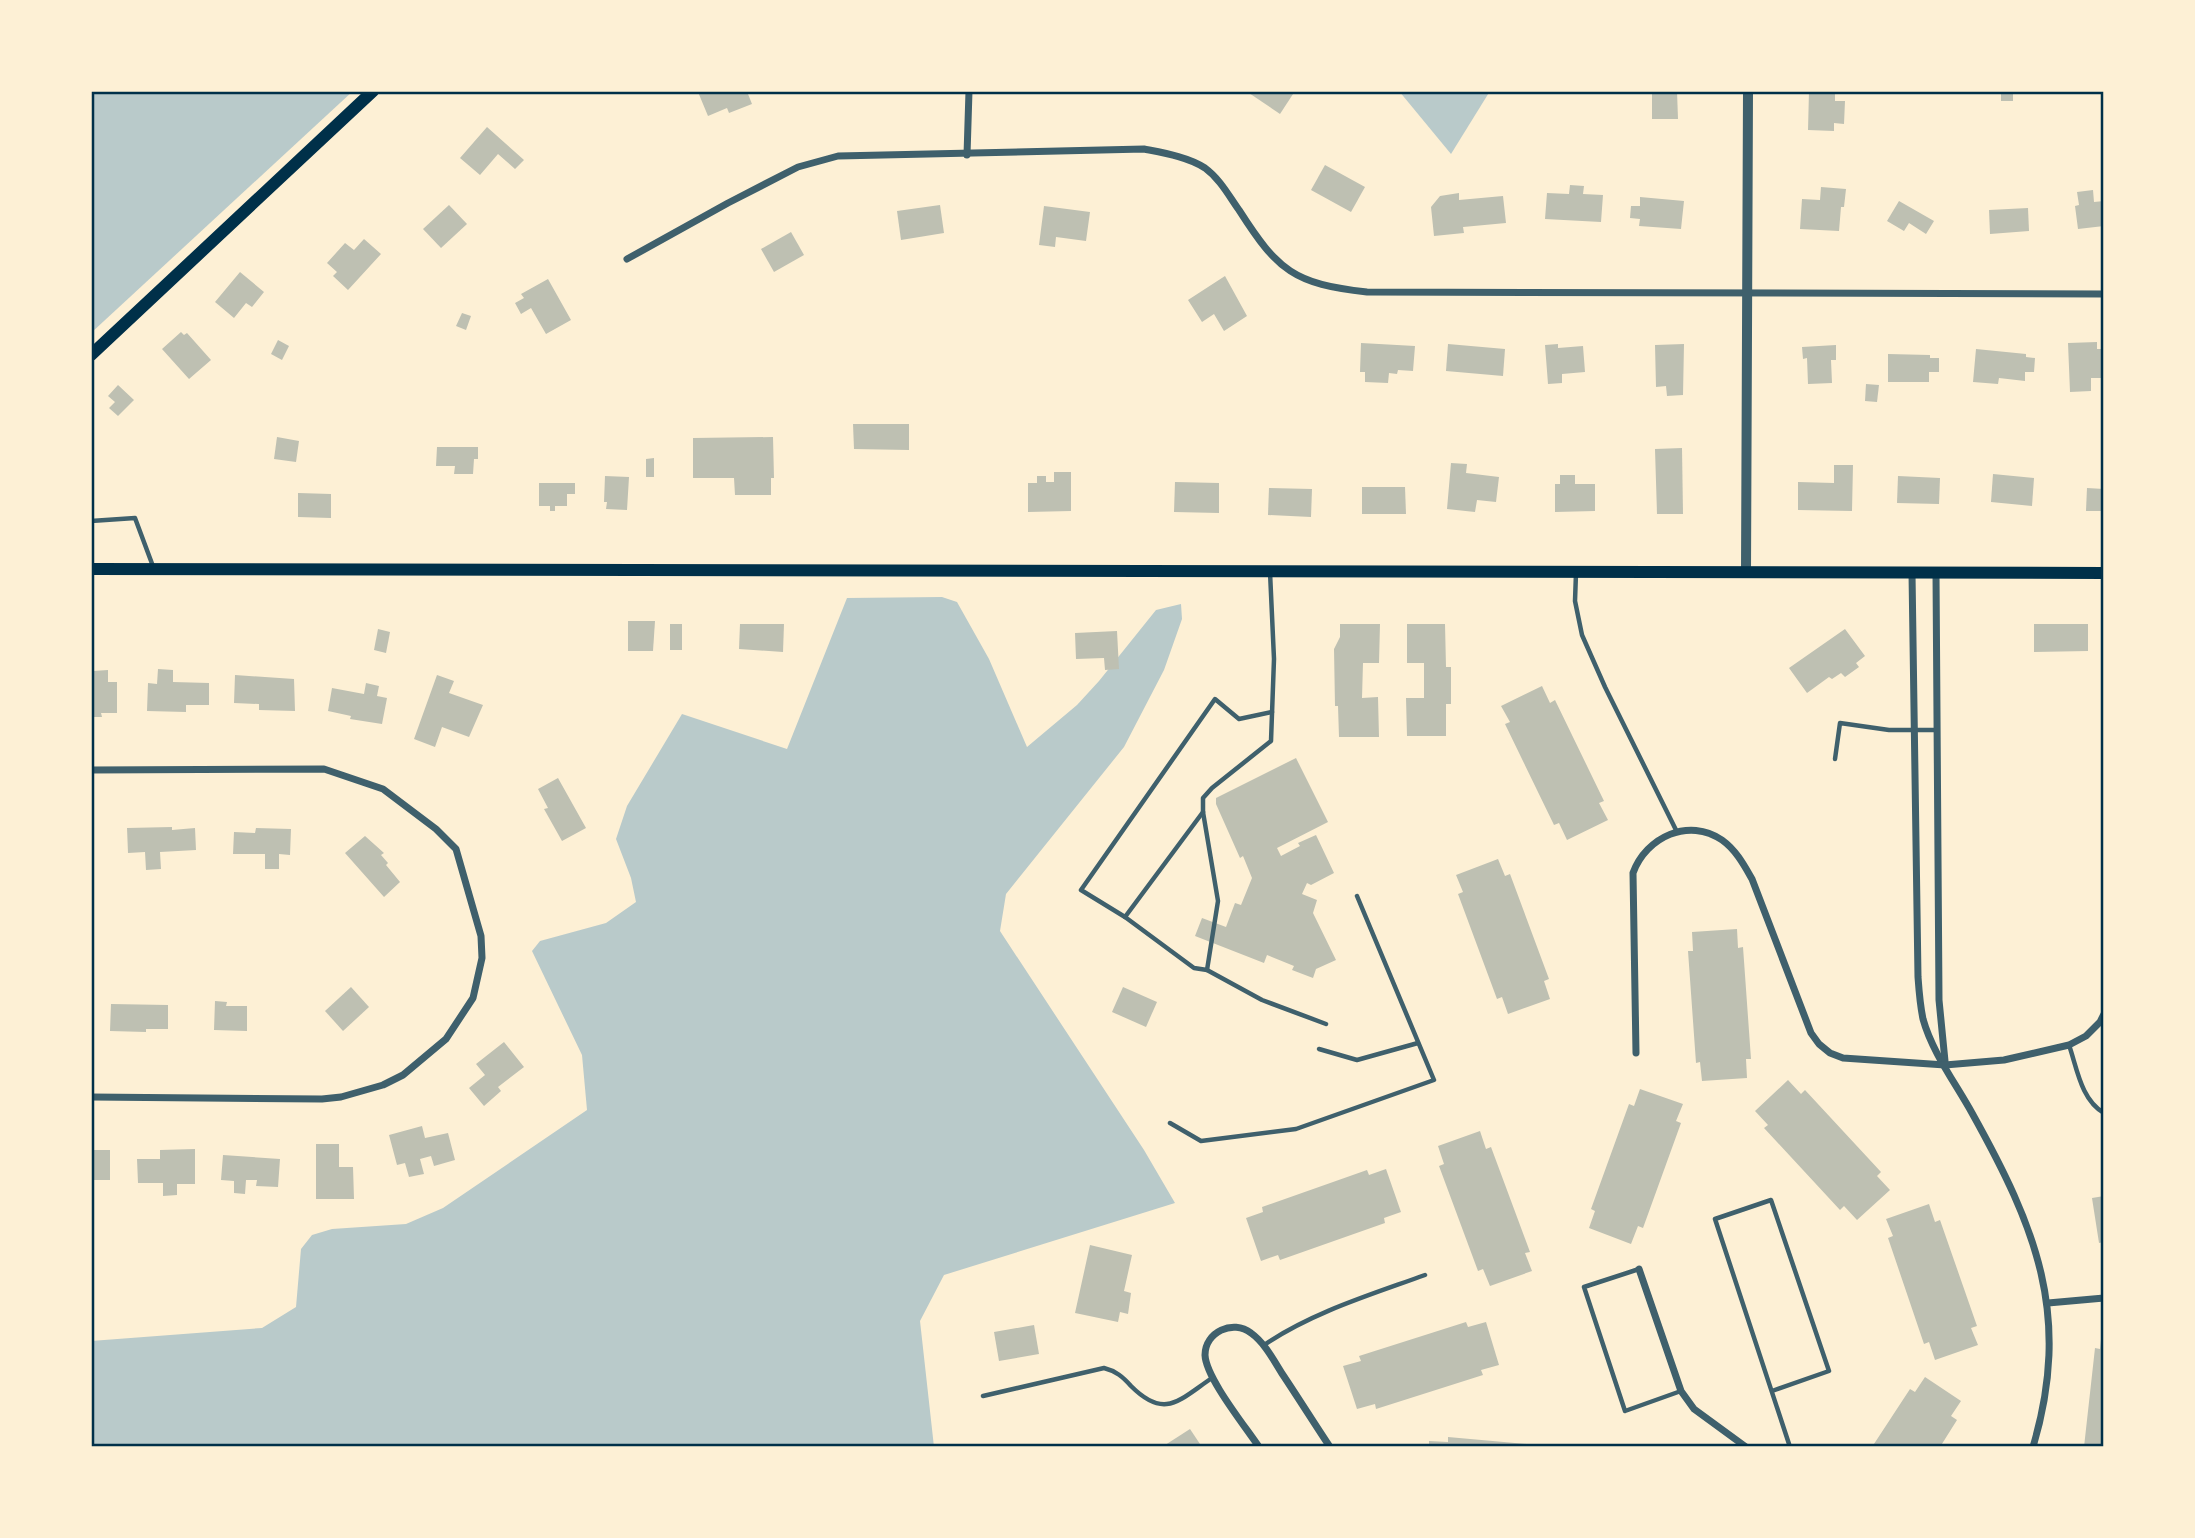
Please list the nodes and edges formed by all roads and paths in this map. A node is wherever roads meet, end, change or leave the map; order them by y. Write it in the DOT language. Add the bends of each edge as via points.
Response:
graph roads {
  1 [pos="373,91"];
  2 [pos="969,91"];
  3 [pos="1748,91"];
  4 [pos="967,155"];
  5 [pos="627,260"];
  6 [pos="1749,294"];
  7 [pos="2104,294"];
  8 [pos="91,355"];
  9 [pos="91,521"];
  10 [pos="91,569"];
  11 [pos="154,569"];
  12 [pos="1270,572"];
  13 [pos="1576,573"];
  14 [pos="1745,573"];
  15 [pos="1912,573"];
  16 [pos="1936,573"];
  17 [pos="2104,573"];
  18 [pos="1272,712"];
  19 [pos="1937,730"];
  20 [pos="1914,731"];
  21 [pos="1835,759"];
  22 [pos="91,770"];
  23 [pos="1203,812"];
  24 [pos="1677,832"];
  25 [pos="1357,896"];
  26 [pos="1125,917"];
  27 [pos="1207,970"];
  28 [pos="2104,1014"];
  29 [pos="1326,1024"];
  30 [pos="1418,1043"];
  31 [pos="2069,1045"];
  32 [pos="1319,1049"];
  33 [pos="1636,1053"];
  34 [pos="1945,1065"];
  35 [pos="91,1097"];
  36 [pos="2104,1113"];
  37 [pos="1170,1123"];
  38 [pos="1640,1269"];
  39 [pos="1425,1275"];
  40 [pos="2104,1298"];
  41 [pos="2048,1303"];
  42 [pos="1264,1346"];
  43 [pos="1213,1378"];
  44 [pos="1681,1391"];
  45 [pos="1772,1391"];
  46 [pos="983,1396"];
  47 [pos="1259,1447"];
  48 [pos="1330,1447"];
  49 [pos="1746,1447"];
  50 [pos="1790,1447"];
  51 [pos="2034,1447"];
  1 -- 8 [label="main road"];
  2 -- 4 [label="street"];
  3 -- 6 [label="street"];
  4 -- 5 [label="street" via="838,156 798,167"];
  4 -- 6 [label="street" via="1144,149 1180,157 1205,168 1222,184 1271,258 1298,277 1331,288"];
  6 -- 7 [label="street"];
  6 -- 14 [label="street"];
  9 -- 11 [label="lane" via="135,518"];
  10 -- 11 [label="main road"];
  11 -- 12 [label="main road"];
  12 -- 13 [label="main road"];
  12 -- 18 [label="lane"];
  13 -- 14 [label="main road"];
  13 -- 24 [label="lane" via="1577,615 1586,646"];
  14 -- 15 [label="main road"];
  15 -- 16 [label="main road"];
  15 -- 20 [label="street"];
  16 -- 17 [label="main road"];
  16 -- 19 [label="street"];
  18 -- 23 [label="lane" via="1271,741 1212,788 1203,798"];
  18 -- 26 [label="lane" via="1239,719 1215,699 1081,890"];
  19 -- 20 [label="lane"];
  19 -- 34 [label="street" via="1939,1000"];
  20 -- 21 [label="lane" via="1840,723"];
  20 -- 34 [label="street" via="1919,989 1931,1041"];
  22 -- 35 [label="street" via="324,769 383,789 456,849 481,936 482,958 473,998 446,1039 403,1075 383,1085 322,1100"];
  23 -- 26 [label="lane"];
  23 -- 27 [label="lane" via="1219,901"];
  24 -- 33 [label="street" via="1649,846 1633,873"];
  24 -- 34 [label="street" via="1707,833 1721,840 1743,864 1819,1044 1843,1058"];
  25 -- 30 [label="lane"];
  26 -- 27 [label="lane" via="1194,968"];
  27 -- 29 [label="lane" via="1262,1000"];
  28 -- 31 [label="street" via="2086,1036"];
  30 -- 32 [label="lane" via="1357,1060"];
  30 -- 37 [label="lane" via="1434,1080 1296,1129 1201,1141"];
  31 -- 34 [label="street" via="2004,1060"];
  31 -- 36 [label="lane" via="2084,1091"];
  34 -- 41 [label="street" via="2016,1196 2036,1247"];
  38 -- 44 [label="street"];
  38 -- 44 [label="lane" via="1584,1287 1625,1411"];
  39 -- 42 [label="lane" via="1309,1319"];
  40 -- 41 [label="street"];
  41 -- 51 [label="street" via="2049,1364"];
  42 -- 43 [label="street" via="1237,1326 1218,1332 1206,1348"];
  42 -- 48 [label="street"];
  43 -- 46 [label="lane" via="1163,1405 1153,1404 1104,1368"];
  43 -- 47 [label="street"];
  44 -- 49 [label="street" via="1694,1409"];
  45 -- 45 [label="lane" via="1829,1371 1771,1200 1715,1219"];
  45 -- 50 [label="lane"];
}
